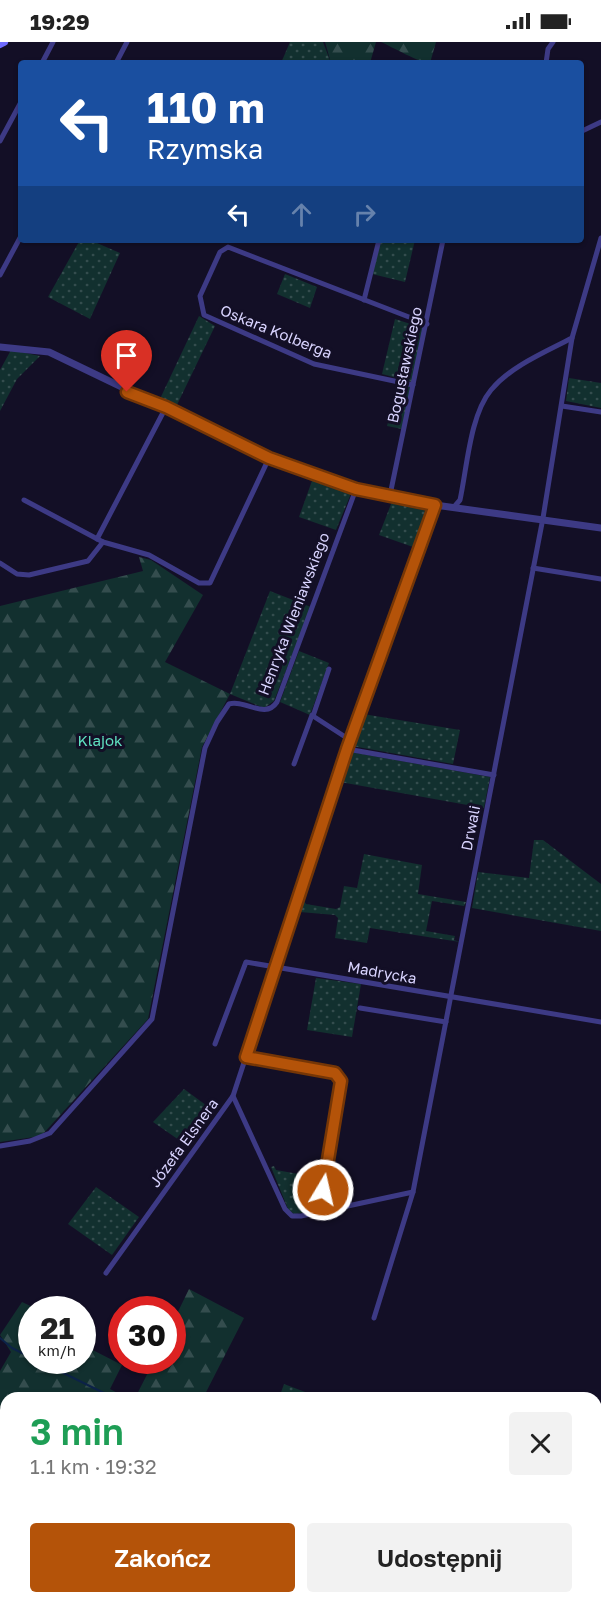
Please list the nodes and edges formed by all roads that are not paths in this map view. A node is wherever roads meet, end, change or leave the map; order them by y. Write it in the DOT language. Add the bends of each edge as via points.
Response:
graph roads {
  1 [pos="53,42"];
  2 [pos="127,42"];
  3 [pos="553,42"];
  4 [pos="44,60"];
  5 [pos="118,60"];
  6 [pos="546,60"];
  7 [pos="18,108"];
  8 [pos="601,122"];
  9 [pos="584,130"];
  10 [pos="0,141"];
  11 [pos="601,238"];
  12 [pos="18,242"];
  13 [pos="379,243"];
  14 [pos="442,243"];
  15 [pos="0,275"];
  16 [pos="364,300"];
  17 [pos="427,324"];
  18 [pos="572,338"];
  19 [pos="0,347"];
  20 [pos="413,385"];
  21 [pos="562,406"];
  22 [pos="166,407"];
  23 [pos="601,412"];
  24 [pos="269,458"];
  25 [pos="356,489"];
  26 [pos="390,495"];
  27 [pos="24,500"];
  28 [pos="435,505"];
  29 [pos="454,507"];
  30 [pos="543,518"];
  31 [pos="601,528"];
  32 [pos="97,539"];
  33 [pos="103,542"];
  34 [pos="0,563"];
  35 [pos="533,568"];
  36 [pos="601,579"];
  37 [pos="329,669"];
  38 [pos="313,713"];
  39 [pos="350,740"];
  40 [pos="347,749"];
  41 [pos="294,764"];
  42 [pos="494,775"];
  43 [pos="277,966"];
  44 [pos="451,997"];
  45 [pos="360,1008"];
  46 [pos="446,1022"];
  47 [pos="601,1022"];
  48 [pos="215,1044"];
  49 [pos="246,1057"];
  50 [pos="233,1096"];
  51 [pos="0,1146"];
  52 [pos="413,1192"];
  53 [pos="319,1213"];
  54 [pos="106,1273"];
  55 [pos="374,1318"];
  1 -- 4 [label="street"];
  2 -- 5 [label="street"];
  3 -- 6 [label="street"];
  7 -- 10 [label="street"];
  8 -- 9 [label="street"];
  11 -- 18 [label="street"];
  12 -- 15 [label="street"];
  13 -- 16 [label="street"];
  14 -- 17 [label="street, Bogusławskiego"];
  16 -- 17 [label="street, Oskara Kolberga"];
  16 -- 20 [label="street, Oskara Kolberga" via="228,247 220,252 200,296 204,315 314,364"];
  17 -- 20 [label="street, Bogusławskiego"];
  18 -- 21 [label="street, Drwali"];
  18 -- 29 [label="street" via="527,361 492,388 478,415 460,500"];
  19 -- 22 [label="street" via="49,352 127,392"];
  20 -- 26 [label="street, Bogusławskiego"];
  21 -- 23 [label="street"];
  21 -- 30 [label="street, Drwali"];
  22 -- 24 [label="street"];
  22 -- 32 [label="street"];
  24 -- 25 [label="street"];
  24 -- 33 [label="street" via="210,583 199,583 149,555"];
  25 -- 26 [label="street"];
  25 -- 51 [label="street, Henryka Wieniawskiego" via="276,702 269,710 238,702 229,704 205,748 152,1018 50,1133"];
  26 -- 28 [label="street"];
  27 -- 32 [label="street"];
  28 -- 29 [label="street"];
  28 -- 39 [label="street, Józefa Elsnera"];
  29 -- 30 [label="street"];
  30 -- 31 [label="street"];
  30 -- 35 [label="street, Drwali"];
  32 -- 33 [label="street"];
  33 -- 34 [label="street" via="88,561 29,575 17,574"];
  35 -- 36 [label="street"];
  35 -- 42 [label="street, Drwali"];
  37 -- 38 [label="street"];
  38 -- 39 [label="street" via="315,719"];
  38 -- 41 [label="street"];
  39 -- 40 [label="street, Józefa Elsnera"];
  40 -- 42 [label="street"];
  40 -- 43 [label="street, Józefa Elsnera"];
  42 -- 44 [label="street, Drwali"];
  43 -- 44 [label="street, Madrycka"];
  43 -- 48 [label="street, Madrycka" via="243,964"];
  43 -- 49 [label="street, Józefa Elsnera"];
  44 -- 46 [label="street, Drwali"];
  44 -- 47 [label="street, Madrycka"];
  45 -- 46 [label="street"];
  46 -- 52 [label="street, Drwali"];
  49 -- 50 [label="street, Józefa Elsnera"];
  49 -- 53 [label="street" via="335,1073 341,1081"];
  50 -- 53 [label="street" via="287,1212 297,1217"];
  50 -- 54 [label="street, Józefa Elsnera"];
  52 -- 53 [label="street"];
  52 -- 55 [label="street, Drwali"];
}
